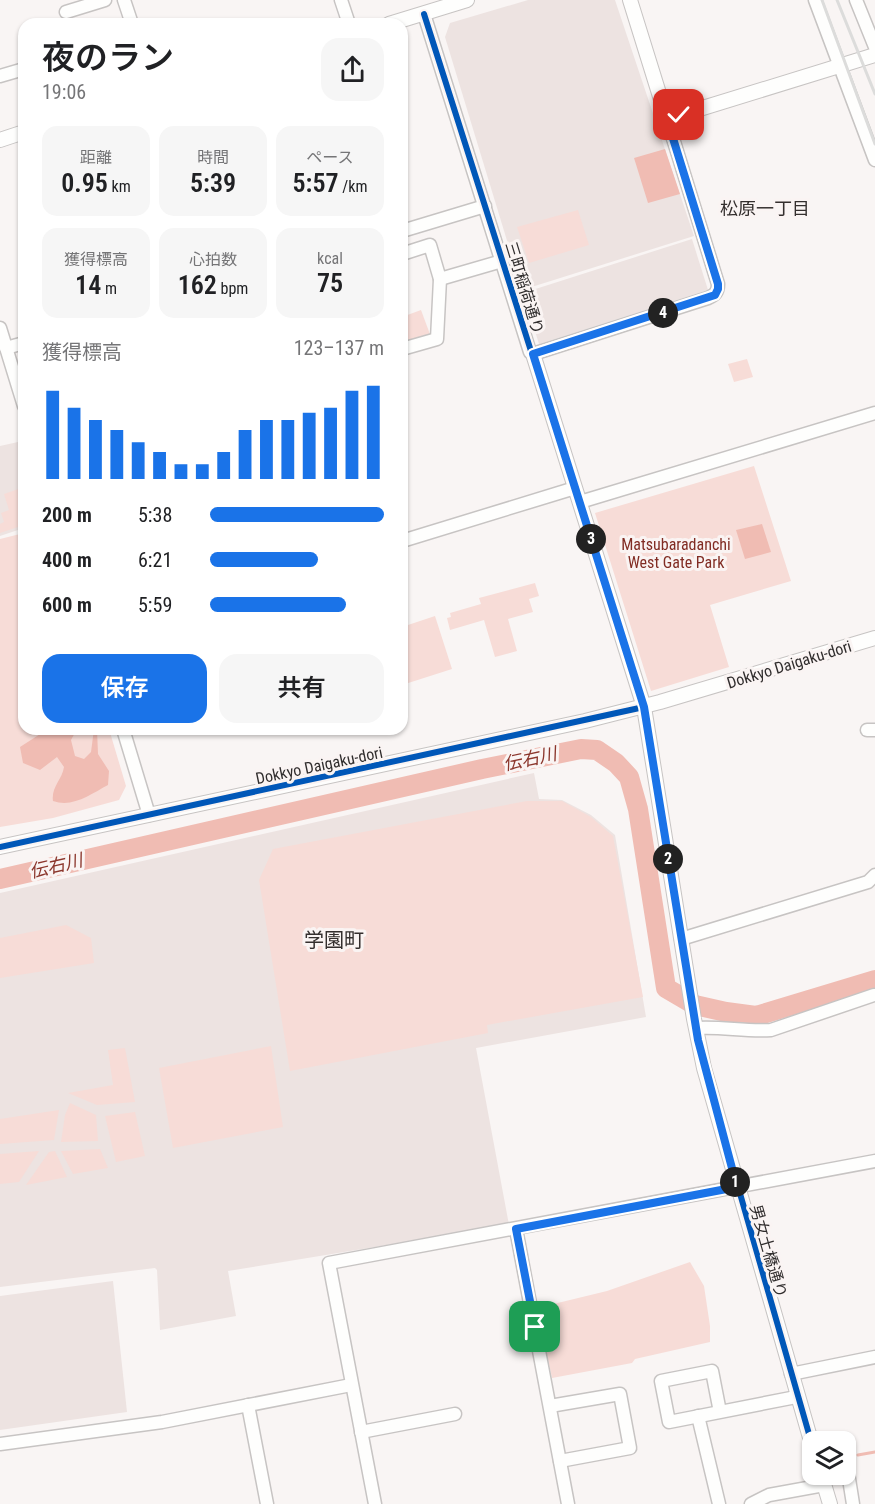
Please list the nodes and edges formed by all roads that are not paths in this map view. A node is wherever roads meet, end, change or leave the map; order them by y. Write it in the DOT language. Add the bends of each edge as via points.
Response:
graph roads {
  1 [pos="105,0"];
  2 [pos="124,0"];
  3 [pos="342,0"];
  4 [pos="467,0"];
  5 [pos="630,0"];
  6 [pos="815,0"];
  7 [pos="856,0"];
  8 [pos="66,12"];
  9 [pos="424,14"];
  10 [pos="130,18"];
  11 [pos="347,18"];
  12 [pos="408,19"];
  13 [pos="875,47"];
  14 [pos="875,55"];
  15 [pos="841,66"];
  16 [pos="18,71"];
  17 [pos="0,76"];
  18 [pos="667,119"];
  19 [pos="18,134"];
  20 [pos="0,140"];
  21 [pos="875,160"];
  22 [pos="485,206"];
  23 [pos="408,229"];
  24 [pos="408,252"];
  25 [pos="502,261"];
  26 [pos="440,279"];
  27 [pos="0,328"];
  28 [pos="18,345"];
  29 [pos="408,347"];
  30 [pos="6,348"];
  31 [pos="533,354"];
  32 [pos="18,387"];
  33 [pos="875,413"];
  34 [pos="575,488"];
  35 [pos="580,502"];
  36 [pos="408,539"];
  37 [pos="875,638"];
  38 [pos="644,707"];
  39 [pos="125,735"];
  40 [pos="149,815"];
  41 [pos="0,847"];
  42 [pos="875,875"];
  43 [pos="681,939"];
  44 [pos="874,995"];
  45 [pos="695,1024"];
  46 [pos="875,1161"];
  47 [pos="737,1187"];
  48 [pos="516,1229"];
  49 [pos="875,1357"];
  50 [pos="791,1374"];
  51 [pos="351,1385"];
  52 [pos="797,1396"];
  53 [pos="248,1405"];
  54 [pos="550,1406"];
  55 [pos="720,1412"];
  56 [pos="454,1414"];
  57 [pos="698,1416"];
  58 [pos="808,1431"];
  59 [pos="361,1432"];
  60 [pos="0,1444"];
  61 [pos="560,1461"];
  62 [pos="805,1485"];
  63 [pos="824,1485"];
  64 [pos="851,1485"];
  65 [pos="267,1504"];
  66 [pos="375,1504"];
  67 [pos="568,1504"];
  68 [pos="719,1504"];
  69 [pos="751,1504"];
  70 [pos="830,1504"];
  71 [pos="854,1504"];
  1 -- 8 [label="street"];
  2 -- 10 [label="street"];
  3 -- 11 [label="street"];
  4 -- 9 [label="street"];
  5 -- 18 [label="street"];
  6 -- 15 [label="street"];
  7 -- 13 [label="street"];
  9 -- 12 [label="street"];
  9 -- 22 [label="street, 三町稲荷通り"];
  14 -- 15 [label="street"];
  15 -- 18 [label="street"];
  15 -- 21 [label="street"];
  16 -- 17 [label="street"];
  18 -- 31 [label="street" via="718,284 715,295"];
  19 -- 20 [label="street"];
  22 -- 23 [label="street"];
  22 -- 25 [label="street, 三町稲荷通り"];
  24 -- 26 [label="street" via="430,245"];
  25 -- 26 [label="street"];
  25 -- 31 [label="street, 三町稲荷通り"];
  26 -- 29 [label="street" via="437,339"];
  27 -- 30 [label="street"];
  28 -- 30 [label="street"];
  30 -- 32 [label="street"];
  31 -- 34 [label="street, 三町稲荷通り"];
  33 -- 35 [label="street"];
  34 -- 35 [label="street, 三町稲荷通り"];
  34 -- 36 [label="street"];
  35 -- 38 [label="street, 三町稲荷通り"];
  37 -- 38 [label="street, Dokkyo Daigaku-dori"];
  38 -- 40 [label="street, Dokkyo Daigaku-dori"];
  38 -- 43 [label="street, 男女土橋通り"];
  39 -- 40 [label="street"];
  40 -- 41 [label="street, Dokkyo Daigaku-dori"];
  42 -- 43 [label="street" via="868,882"];
  43 -- 45 [label="street, 男女土橋通り"];
  44 -- 45 [label="street" via="771,1030"];
  45 -- 47 [label="street, 男女土橋通り"];
  46 -- 47 [label="street"];
  47 -- 48 [label="street"];
  47 -- 50 [label="street, 男女土橋通り"];
  48 -- 51 [label="street" via="330,1263"];
  48 -- 54 [label="street"];
  49 -- 50 [label="street"];
  50 -- 52 [label="street, 男女土橋通り"];
  51 -- 53 [label="street"];
  51 -- 59 [label="street"];
  52 -- 55 [label="street"];
  52 -- 58 [label="street, 男女土橋通り"];
  53 -- 60 [label="street" via="162,1422"];
  53 -- 65 [label="street"];
  54 -- 61 [label="street"];
  54 -- 61 [label="street" via="620,1394 630,1448"];
  55 -- 57 [label="street"];
  55 -- 57 [label="street" via="712,1371 661,1381 669,1422"];
  56 -- 59 [label="street"];
  57 -- 68 [label="street"];
  59 -- 66 [label="street"];
  61 -- 67 [label="street"];
  62 -- 69 [label="street"];
  63 -- 70 [label="street"];
  64 -- 71 [label="street"];
}
